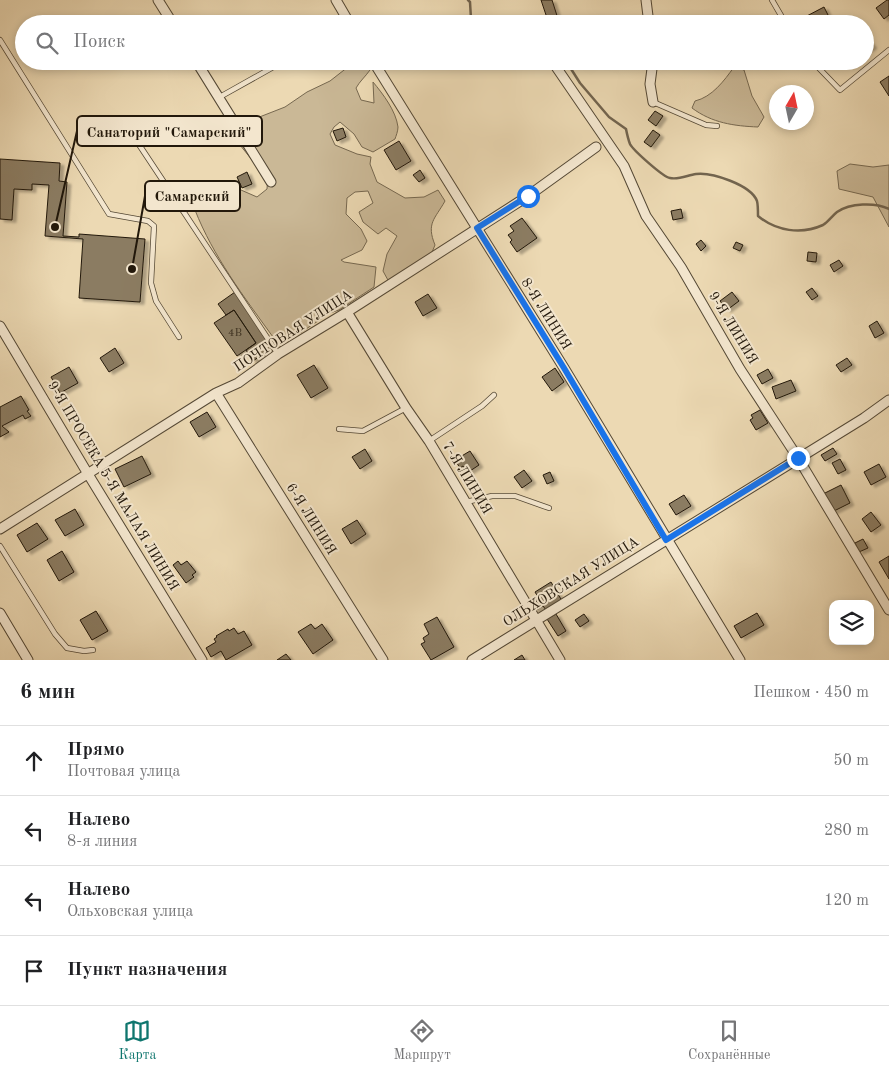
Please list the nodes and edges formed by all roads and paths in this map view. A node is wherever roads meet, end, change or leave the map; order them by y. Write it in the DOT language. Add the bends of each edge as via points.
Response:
graph roads {
  1 [pos="158,0"];
  2 [pos="336,0"];
  3 [pos="646,0"];
  4 [pos="772,0"];
  5 [pos="167,15"];
  6 [pos="343,15"];
  7 [pos="648,15"];
  8 [pos="781,15"];
  9 [pos="0,40"];
  10 [pos="889,50"];
  11 [pos="874,62"];
  12 [pos="15,64"];
  13 [pos="19,70"];
  14 [pos="201,70"];
  15 [pos="268,70"];
  16 [pos="379,70"];
  17 [pos="558,70"];
  18 [pos="652,70"];
  19 [pos="821,70"];
  20 [pos="864,70"];
  21 [pos="218,98"];
  22 [pos="653,102"];
  23 [pos="122,119"];
  24 [pos="717,126"];
  25 [pos="596,146"];
  26 [pos="271,182"];
  27 [pos="477,228"];
  28 [pos="348,312"];
  29 [pos="0,326"];
  30 [pos="179,337"];
  31 [pos="278,354"];
  32 [pos="216,393"];
  33 [pos="494,395"];
  34 [pos="889,400"];
  35 [pos="406,408"];
  36 [pos="339,429"];
  37 [pos="429,441"];
  38 [pos="798,458"];
  39 [pos="88,474"];
  40 [pos="465,502"];
  41 [pos="549,508"];
  42 [pos="0,529"];
  43 [pos="666,540"];
  44 [pos="0,546"];
  45 [pos="889,610"];
  46 [pos="0,614"];
  47 [pos="535,620"];
  48 [pos="93,650"];
  49 [pos="28,660"];
  50 [pos="202,660"];
  51 [pos="383,660"];
  52 [pos="472,660"];
  53 [pos="560,660"];
  54 [pos="740,660"];
  1 -- 5 [label="street"];
  2 -- 6 [label="street"];
  3 -- 7 [label="street"];
  4 -- 8 [label="lane"];
  9 -- 12 [label="lane"];
  10 -- 11 [label="lane"];
  13 -- 30 [label="lane" via="110,214 148,221 154,226 151,283 156,301"];
  14 -- 21 [label="street"];
  15 -- 21 [label="lane"];
  16 -- 27 [label="street, 8-Я ЛИНИЯ"];
  17 -- 38 [label="street, 9-Я ЛИНИЯ" via="624,166 646,216"];
  18 -- 22 [label="street"];
  19 -- 20 [label="lane" via="840,90"];
  21 -- 26 [label="street"];
  22 -- 24 [label="lane" via="706,125"];
  23 -- 31 [label="lane"];
  25 -- 27 [label="street, ПОЧТОВАЯ УЛИЦА" via="528,196"];
  27 -- 28 [label="street, ПОЧТОВАЯ УЛИЦА"];
  27 -- 43 [label="street, 8-Я ЛИНИЯ"];
  28 -- 31 [label="street, ПОЧТОВАЯ УЛИЦА"];
  28 -- 35 [label="street, 7-Я ЛИНИЯ"];
  29 -- 39 [label="street, 9-Я ПРОСЕКА 5-Я МАЛАЯ ЛИНИЯ"];
  31 -- 32 [label="street, ПОЧТОВАЯ УЛИЦА" via="238,383"];
  32 -- 39 [label="street, ПОЧТОВАЯ УЛИЦА"];
  32 -- 51 [label="street, 6-Я ЛИНИЯ"];
  33 -- 37 [label="lane"];
  34 -- 38 [label="street, ОЛЬХОВСКАЯ УЛИЦА"];
  35 -- 36 [label="lane" via="363,431"];
  35 -- 37 [label="street, 7-Я ЛИНИЯ"];
  37 -- 40 [label="street, 7-Я ЛИНИЯ"];
  38 -- 43 [label="street, ОЛЬХОВСКАЯ УЛИЦА"];
  38 -- 45 [label="street, 9-Я ЛИНИЯ"];
  39 -- 42 [label="street, ПОЧТОВАЯ УЛИЦА"];
  39 -- 50 [label="street, 9-Я ПРОСЕКА 5-Я МАЛАЯ ЛИНИЯ"];
  40 -- 41 [label="lane" via="492,496 515,496"];
  40 -- 47 [label="street, 7-Я ЛИНИЯ"];
  43 -- 47 [label="street, ОЛЬХОВСКАЯ УЛИЦА"];
  43 -- 54 [label="street, 8-Я ЛИНИЯ"];
  44 -- 48 [label="lane" via="67,648"];
  46 -- 49 [label="street"];
  47 -- 52 [label="street, ОЛЬХОВСКАЯ УЛИЦА"];
  47 -- 53 [label="street, 7-Я ЛИНИЯ"];
}
